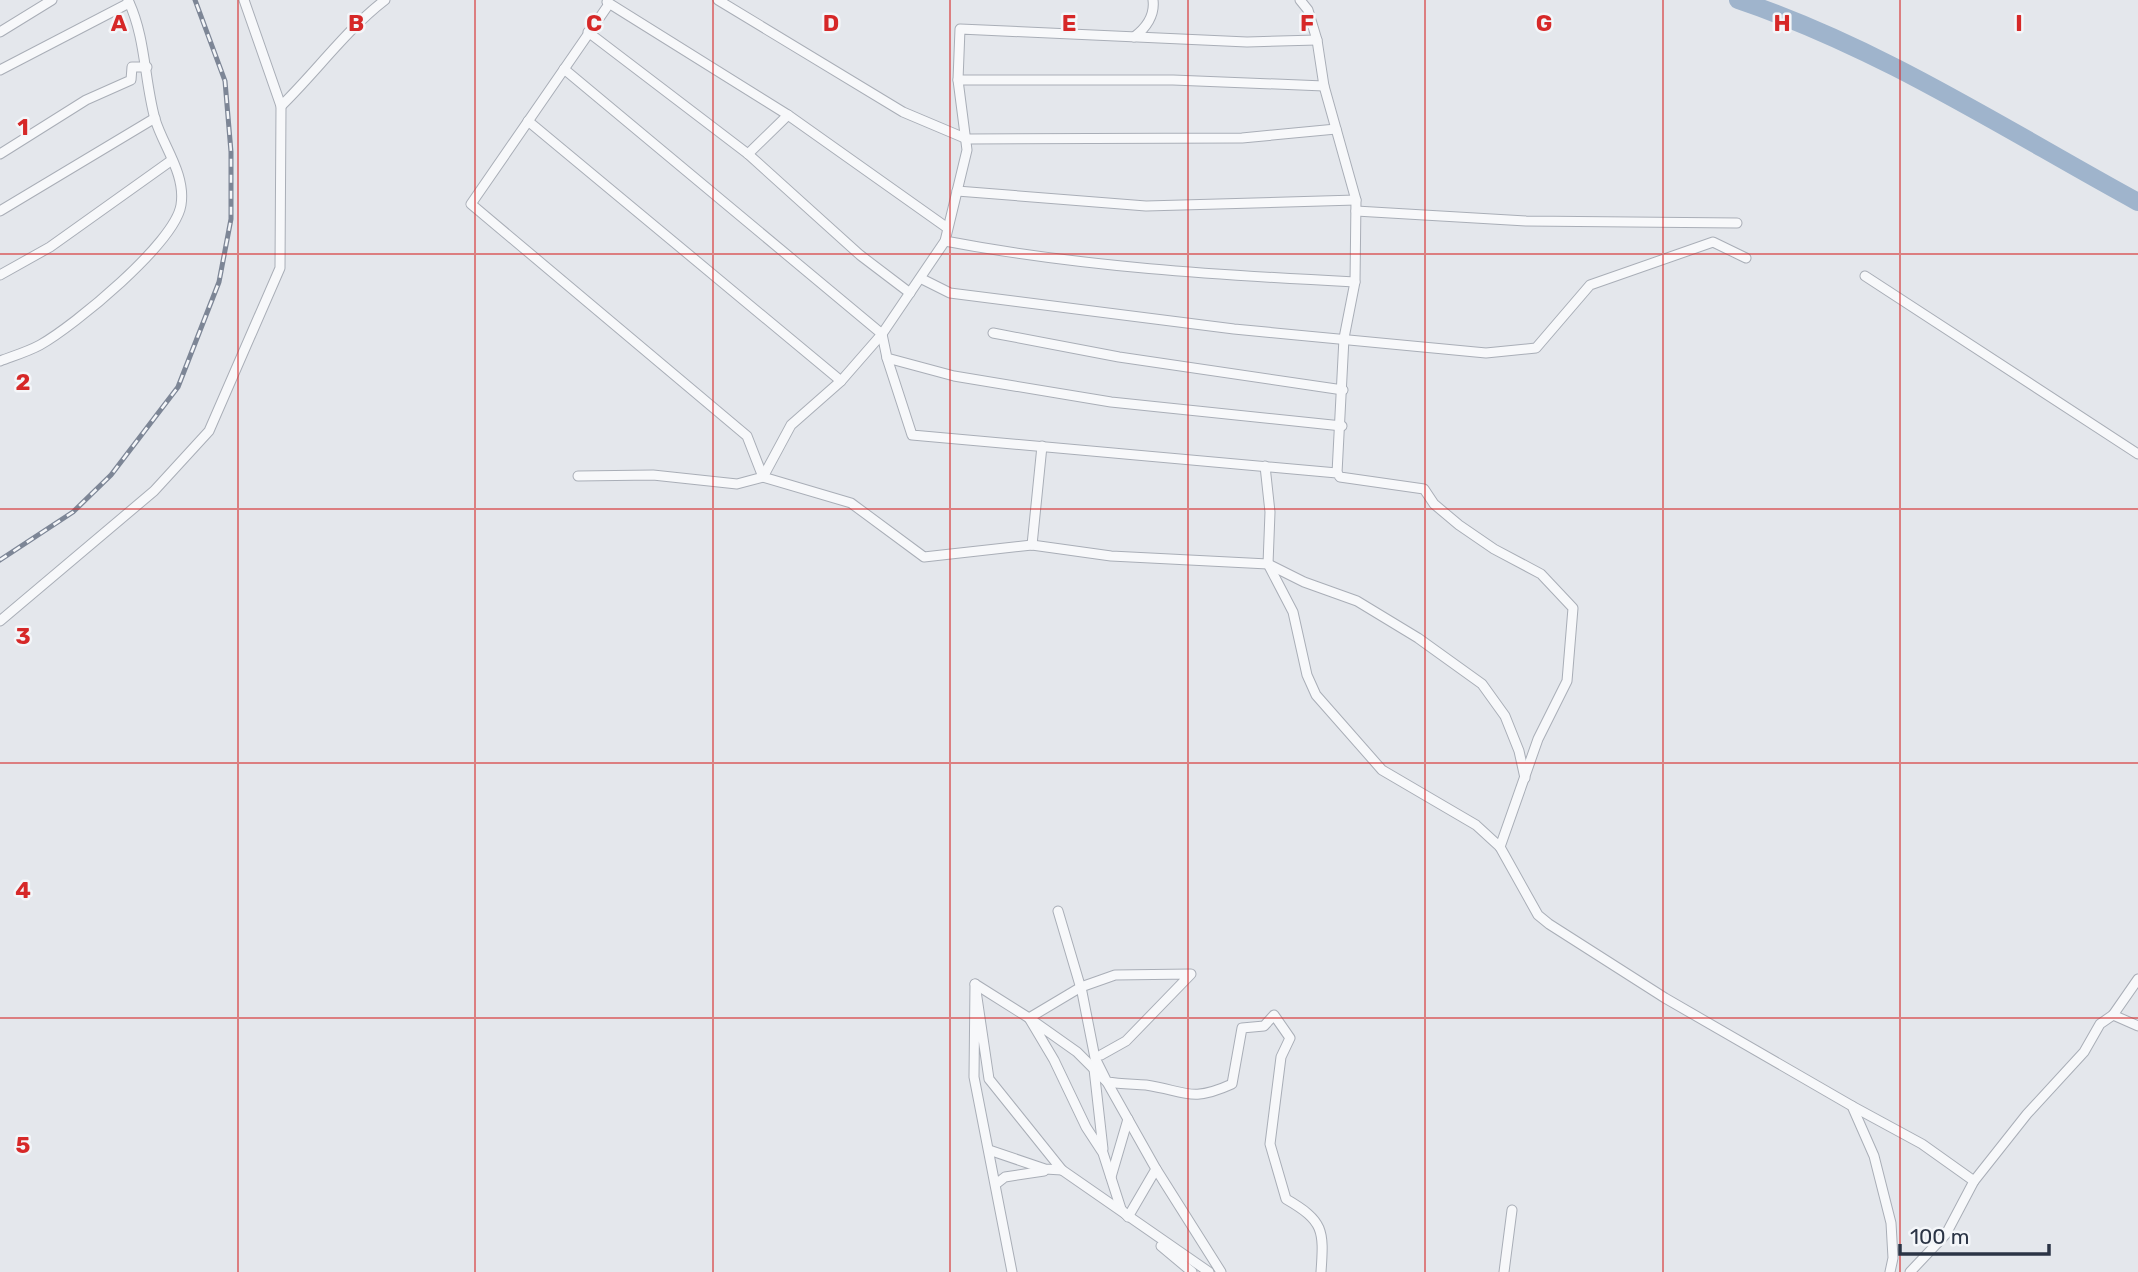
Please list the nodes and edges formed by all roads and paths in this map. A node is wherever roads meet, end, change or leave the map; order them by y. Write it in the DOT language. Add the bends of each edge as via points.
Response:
graph roads {
  1 [pos="52,0"];
  2 [pos="244,0"];
  3 [pos="385,0"];
  4 [pos="718,0"];
  5 [pos="1153,0"];
  6 [pos="1300,0"];
  7 [pos="128,2"];
  8 [pos="607,2"];
  9 [pos="0,32"];
  10 [pos="588,32"];
  11 [pos="1134,37"];
  12 [pos="1317,40"];
  13 [pos="147,67"];
  14 [pos="564,69"];
  15 [pos="0,70"];
  16 [pos="958,80"];
  17 [pos="1324,86"];
  18 [pos="281,106"];
  19 [pos="788,115"];
  20 [pos="155,118"];
  21 [pos="528,121"];
  22 [pos="1336,129"];
  23 [pos="967,139"];
  24 [pos="0,154"];
  25 [pos="748,154"];
  26 [pos="172,160"];
  27 [pos="957,191"];
  28 [pos="1356,200"];
  29 [pos="0,211"];
  30 [pos="1356,211"];
  31 [pos="1737,223"];
  32 [pos="946,227"];
  33 [pos="945,241"];
  34 [pos="1746,258"];
  35 [pos="0,275"];
  36 [pos="1865,276"];
  37 [pos="922,279"];
  38 [pos="1355,282"];
  39 [pos="910,293"];
  40 [pos="993,333"];
  41 [pos="882,334"];
  42 [pos="1344,338"];
  43 [pos="887,358"];
  44 [pos="0,361"];
  45 [pos="841,380"];
  46 [pos="1343,390"];
  47 [pos="1342,426"];
  48 [pos="1042,446"];
  49 [pos="2138,454"];
  50 [pos="1265,466"];
  51 [pos="1337,472"];
  52 [pos="578,476"];
  53 [pos="763,477"];
  54 [pos="1032,545"];
  55 [pos="1268,564"];
  56 [pos="0,621"];
  57 [pos="1525,779"];
  58 [pos="1500,847"];
  59 [pos="1058,911"];
  60 [pos="2138,979"];
  61 [pos="975,985"];
  62 [pos="1081,987"];
  63 [pos="2113,1015"];
  64 [pos="1029,1017"];
  65 [pos="2138,1026"];
  66 [pos="1101,1055"];
  67 [pos="1094,1067"];
  68 [pos="1107,1082"];
  69 [pos="1852,1106"];
  70 [pos="1128,1119"];
  71 [pos="989,1150"];
  72 [pos="1103,1153"];
  73 [pos="1156,1169"];
  74 [pos="1052,1170"];
  75 [pos="1062,1170"];
  76 [pos="1111,1177"];
  77 [pos="1974,1181"];
  78 [pos="996,1184"];
  79 [pos="1512,1210"];
  80 [pos="1129,1218"];
  81 [pos="1208,1251"];
  82 [pos="1013,1272"];
  83 [pos="1192,1272"];
  84 [pos="1209,1272"];
  85 [pos="1221,1272"];
  86 [pos="1228,1272"];
  87 [pos="1321,1272"];
  88 [pos="1504,1272"];
  89 [pos="1890,1272"];
  90 [pos="1910,1272"];
  1 -- 9 [label="street"];
  2 -- 18 [label="street"];
  3 -- 18 [label="street" via="362,18"];
  4 -- 23 [label="street" via="903,112"];
  5 -- 11 [label="street" via="1147,25"];
  6 -- 12 [label="street"];
  7 -- 13 [label="street" via="141,32"];
  7 -- 15 [label="street"];
  8 -- 10 [label="street"];
  8 -- 19 [label="street"];
  10 -- 14 [label="street"];
  10 -- 25 [label="street"];
  11 -- 12 [label="street"];
  11 -- 16 [label="street" via="960,29"];
  12 -- 17 [label="street"];
  13 -- 20 [label="street"];
  13 -- 24 [label="street" via="132,67 131,80 86,100"];
  14 -- 21 [label="street"];
  14 -- 41 [label="street"];
  16 -- 17 [label="street" via="1173,80"];
  16 -- 23 [label="street"];
  17 -- 22 [label="street"];
  18 -- 56 [label="street" via="280,268 209,431 154,491"];
  19 -- 25 [label="street"];
  19 -- 32 [label="street"];
  20 -- 26 [label="street"];
  20 -- 29 [label="street"];
  21 -- 45 [label="street"];
  21 -- 53 [label="street" via="471,204 747,436"];
  22 -- 23 [label="street" via="1242,138"];
  22 -- 28 [label="street"];
  23 -- 27 [label="street"];
  25 -- 39 [label="street" via="860,255"];
  26 -- 35 [label="street" via="50,247"];
  26 -- 44 [label="street" via="181,204 174,224 144,262 40,345"];
  27 -- 28 [label="street" via="1146,206"];
  27 -- 32 [label="street"];
  28 -- 30 [label="street"];
  30 -- 31 [label="street" via="1526,221"];
  30 -- 38 [label="street"];
  32 -- 33 [label="street"];
  33 -- 37 [label="street"];
  33 -- 38 [label="street" via="1070,262"];
  34 -- 42 [label="street" via="1713,242 1590,285 1536,348 1486,353"];
  36 -- 49 [label="street"];
  37 -- 39 [label="street"];
  37 -- 42 [label="street" via="950,293 1234,329"];
  38 -- 42 [label="street"];
  39 -- 41 [label="street"];
  40 -- 46 [label="street"];
  41 -- 43 [label="street"];
  41 -- 45 [label="street"];
  42 -- 46 [label="street"];
  43 -- 47 [label="street" via="924,371 1111,402"];
  43 -- 48 [label="street" via="912,435"];
  45 -- 53 [label="street" via="791,425"];
  46 -- 47 [label="street"];
  47 -- 51 [label="street"];
  48 -- 50 [label="street"];
  48 -- 54 [label="street"];
  50 -- 51 [label="street"];
  50 -- 55 [label="street" via="1270,512"];
  51 -- 57 [label="street" via="1340,477 1424,489 1459,525 1541,574 1573,608 1567,681 1538,739"];
  52 -- 53 [label="street" via="653,475 737,484"];
  53 -- 54 [label="street" via="851,503 924,557"];
  54 -- 55 [label="street" via="1111,556"];
  55 -- 57 [label="street" via="1357,601 1482,684 1505,716"];
  55 -- 58 [label="street" via="1293,612 1307,675 1332,715 1382,770 1476,825"];
  57 -- 58 [label="street"];
  58 -- 69 [label="street" via="1538,915 1665,998"];
  59 -- 62 [label="street"];
  60 -- 63 [label="street"];
  61 -- 64 [label="street"];
  61 -- 71 [label="street" via="974,1077"];
  61 -- 75 [label="street" via="989,1079"];
  62 -- 64 [label="street"];
  62 -- 66 [label="street" via="1115,975 1191,974 1126,1041"];
  62 -- 68 [label="street" via="1095,1058"];
  63 -- 65 [label="street"];
  63 -- 77 [label="street" via="2100,1024 2084,1052"];
  64 -- 67 [label="street"];
  64 -- 72 [label="street"];
  67 -- 68 [label="street"];
  67 -- 72 [label="street"];
  68 -- 70 [label="street"];
  68 -- 87 [label="street" via="1146,1085 1189,1096 1211,1094 1232,1084 1242,1028 1264,1026 1274,1015 1290,1038 1281,1057 1270,1144 1286,1199 1309,1213 1324,1236"];
  69 -- 77 [label="street" via="1922,1143"];
  69 -- 89 [label="street" via="1874,1156 1891,1223"];
  70 -- 73 [label="street"];
  70 -- 76 [label="street"];
  71 -- 74 [label="street"];
  71 -- 78 [label="street"];
  72 -- 76 [label="street"];
  73 -- 80 [label="street"];
  73 -- 81 [label="street"];
  74 -- 75 [label="street"];
  74 -- 78 [label="street" via="1005,1177"];
  75 -- 80 [label="street"];
  76 -- 80 [label="street" via="1121,1209"];
  77 -- 90 [label="street" via="1946,1234"];
  78 -- 82 [label="street"];
  79 -- 88 [label="street"];
  80 -- 83 [label="street"];
  80 -- 84 [label="street"];
  81 -- 85 [label="street"];
  81 -- 86 [label="street"];
}
